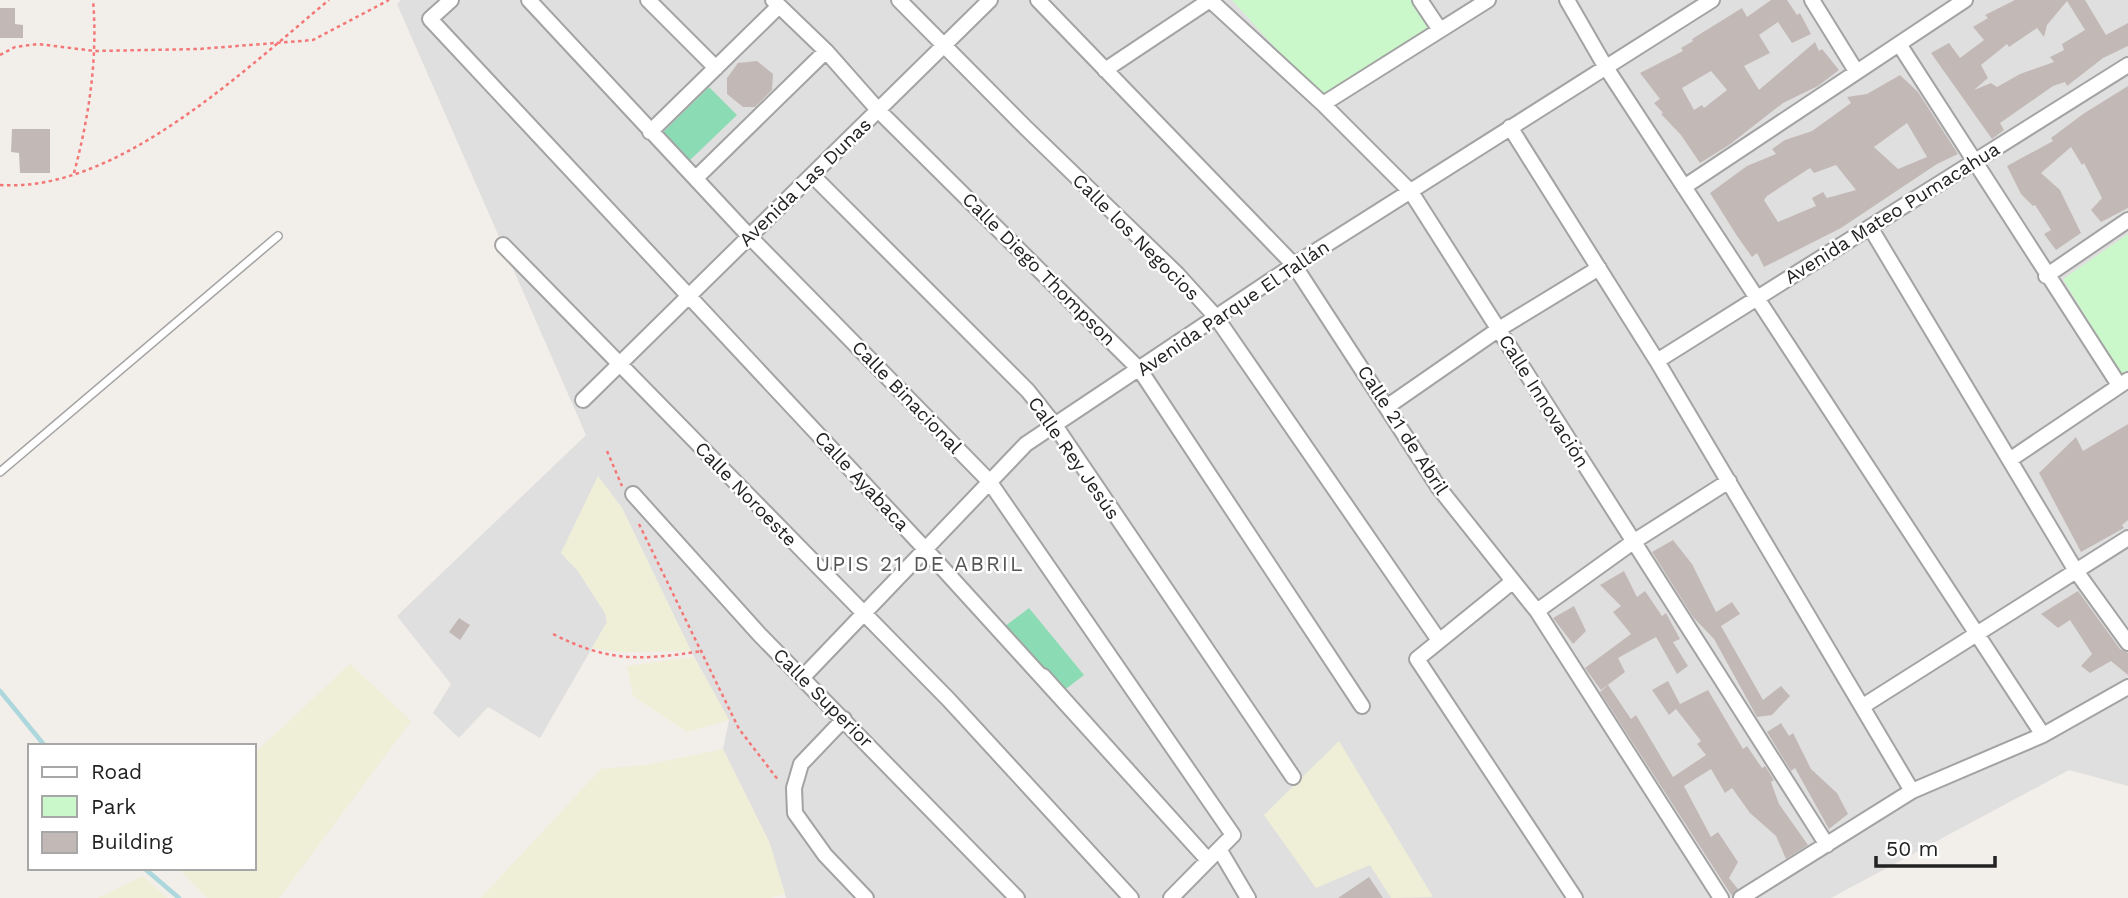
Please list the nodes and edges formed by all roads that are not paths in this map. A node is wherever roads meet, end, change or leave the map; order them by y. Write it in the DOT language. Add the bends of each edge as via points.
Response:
graph roads {
  1 [pos="451,0"];
  2 [pos="529,0"];
  3 [pos="648,0"];
  4 [pos="899,0"];
  5 [pos="990,0"];
  6 [pos="1038,0"];
  7 [pos="1210,0"];
  8 [pos="1420,0"];
  9 [pos="1488,0"];
  10 [pos="1567,0"];
  11 [pos="1712,0"];
  12 [pos="1812,0"];
  13 [pos="1965,0"];
  14 [pos="776,3"];
  15 [pos="1440,30"];
  16 [pos="1899,44"];
  17 [pos="944,47"];
  18 [pos="826,51"];
  19 [pos="2128,65"];
  20 [pos="1605,66"];
  21 [pos="716,68"];
  22 [pos="1105,70"];
  23 [pos="1856,71"];
  24 [pos="1323,103"];
  25 [pos="879,111"];
  26 [pos="1510,127"];
  27 [pos="650,132"];
  28 [pos="1975,161"];
  29 [pos="812,175"];
  30 [pos="696,178"];
  31 [pos="1684,187"];
  32 [pos="1411,192"];
  33 [pos="2128,220"];
  34 [pos="1870,227"];
  35 [pos="278,236"];
  36 [pos="749,236"];
  37 [pos="503,244"];
  38 [pos="1294,265"];
  39 [pos="1599,268"];
  40 [pos="2046,276"];
  41 [pos="688,296"];
  42 [pos="1756,299"];
  43 [pos="1216,317"];
  44 [pos="1499,329"];
  45 [pos="1657,361"];
  46 [pos="620,363"];
  47 [pos="1140,370"];
  48 [pos="2124,383"];
  49 [pos="583,400"];
  50 [pos="1388,406"];
  51 [pos="1054,424"];
  52 [pos="2011,459"];
  53 [pos="0,472"];
  54 [pos="989,481"];
  55 [pos="1729,481"];
  56 [pos="629,494"];
  57 [pos="2128,538"];
  58 [pos="1633,542"];
  59 [pos="926,550"];
  60 [pos="2076,571"];
  61 [pos="1512,582"];
  62 [pos="1536,611"];
  63 [pos="864,615"];
  64 [pos="1977,634"];
  65 [pos="1438,639"];
  66 [pos="2128,643"];
  67 [pos="1043,676"];
  68 [pos="803,677"];
  69 [pos="2128,687"];
  70 [pos="1363,705"];
  71 [pos="1863,706"];
  72 [pos="844,719"];
  73 [pos="2043,735"];
  74 [pos="1293,777"];
  75 [pos="1912,790"];
  76 [pos="1827,845"];
  77 [pos="1214,857"];
  78 [pos="866,898"];
  79 [pos="1017,898"];
  80 [pos="1131,898"];
  81 [pos="1171,898"];
  82 [pos="1248,898"];
  83 [pos="1574,898"];
  84 [pos="1721,898"];
  85 [pos="1741,898"];
  1 -- 41 [label="street, Calle Ayabaca" via="429,19"];
  2 -- 27 [label="street, Calle Binacional"];
  3 -- 21 [label="street"];
  4 -- 17 [label="street, Calle los Negocios"];
  5 -- 17 [label="street, Avenida Las Dunas"];
  6 -- 22 [label="street, Calle 21 de Abril"];
  7 -- 22 [label="street"];
  7 -- 24 [label="street, Calle Innovación"];
  8 -- 15 [label="street"];
  9 -- 15 [label="street"];
  10 -- 20 [label="street"];
  11 -- 20 [label="street, Avenida Parque El Tallán"];
  12 -- 23 [label="street"];
  13 -- 16 [label="street"];
  14 -- 18 [label="street, Calle Diego Thompson"];
  14 -- 21 [label="street"];
  15 -- 24 [label="street"];
  16 -- 23 [label="street"];
  16 -- 28 [label="street"];
  17 -- 25 [label="street, Avenida Las Dunas"];
  17 -- 43 [label="street, Calle los Negocios"];
  18 -- 25 [label="street, Calle Diego Thompson"];
  18 -- 30 [label="street"];
  19 -- 28 [label="street, Avenida Mateo Pumacahua"];
  20 -- 26 [label="street, Avenida Parque El Tallán"];
  20 -- 31 [label="street"];
  21 -- 27 [label="street"];
  22 -- 38 [label="street, Calle 21 de Abril"];
  23 -- 31 [label="street"];
  24 -- 32 [label="street, Calle Innovación"];
  25 -- 29 [label="street, Avenida Las Dunas"];
  25 -- 47 [label="street, Calle Diego Thompson"];
  26 -- 32 [label="street, Avenida Parque El Tallán"];
  26 -- 39 [label="street"];
  27 -- 30 [label="street, Calle Binacional"];
  28 -- 34 [label="street, Avenida Mateo Pumacahua"];
  28 -- 40 [label="street"];
  29 -- 36 [label="street, Avenida Las Dunas"];
  29 -- 51 [label="street, Calle Rey Jesús" via="1028,391"];
  30 -- 36 [label="street, Calle Binacional"];
  31 -- 42 [label="street"];
  32 -- 38 [label="street, Avenida Parque El Tallán"];
  32 -- 44 [label="street, Calle Innovación"];
  33 -- 40 [label="street"];
  34 -- 42 [label="street, Avenida Mateo Pumacahua"];
  34 -- 52 [label="street"];
  35 -- 53 [label="lane"];
  36 -- 41 [label="street, Avenida Las Dunas"];
  36 -- 54 [label="street, Calle Binacional"];
  37 -- 46 [label="street, Calle Noroeste"];
  38 -- 43 [label="street, Avenida Parque El Tallán"];
  38 -- 50 [label="street, Calle 21 de Abril"];
  39 -- 44 [label="street"];
  39 -- 45 [label="street"];
  40 -- 48 [label="street"];
  41 -- 46 [label="street, Avenida Las Dunas"];
  41 -- 59 [label="street, Calle Ayabaca"];
  42 -- 45 [label="street, Avenida Mateo Pumacahua"];
  42 -- 64 [label="street"];
  43 -- 47 [label="street, Avenida Parque El Tallán"];
  43 -- 65 [label="street, Calle los Negocios"];
  44 -- 50 [label="street"];
  44 -- 58 [label="street, Calle Innovación"];
  45 -- 55 [label="street"];
  46 -- 49 [label="street, Avenida Las Dunas"];
  46 -- 63 [label="street, Calle Noroeste"];
  47 -- 51 [label="street, Avenida Parque El Tallán"];
  47 -- 70 [label="street, Calle Diego Thompson"];
  48 -- 52 [label="street"];
  50 -- 61 [label="street, Calle 21 de Abril" via="1439,488"];
  51 -- 54 [label="street, Avenida Parque El Tallán"];
  51 -- 74 [label="street, Calle Rey Jesús"];
  52 -- 60 [label="street"];
  54 -- 59 [label="street, Avenida Parque El Tallán"];
  54 -- 77 [label="street, Calle Binacional" via="1233,835"];
  55 -- 58 [label="street"];
  55 -- 71 [label="street"];
  56 -- 68 [label="street, Calle Superior"];
  57 -- 60 [label="street"];
  58 -- 62 [label="street"];
  58 -- 76 [label="street, Calle Innovación"];
  59 -- 63 [label="street, Avenida Parque El Tallán"];
  59 -- 77 [label="street, Calle Ayabaca"];
  60 -- 64 [label="street"];
  60 -- 66 [label="street"];
  61 -- 62 [label="street, Calle 21 de Abril"];
  61 -- 65 [label="street"];
  62 -- 84 [label="street, Calle 21 de Abril"];
  63 -- 68 [label="street, Avenida Parque El Tallán"];
  63 -- 80 [label="street, Calle Noroeste"];
  64 -- 71 [label="street"];
  64 -- 73 [label="street"];
  65 -- 83 [label="street" via="1417,659"];
  67 -- 77 [label="street"];
  68 -- 72 [label="street, Calle Superior"];
  69 -- 73 [label="street"];
  71 -- 75 [label="street"];
  72 -- 78 [label="street" via="800,764 794,788 795,813 825,855"];
  72 -- 79 [label="street, Calle Superior"];
  73 -- 75 [label="street"];
  75 -- 76 [label="street"];
  76 -- 85 [label="street"];
  77 -- 81 [label="street"];
  77 -- 82 [label="street"];
}
